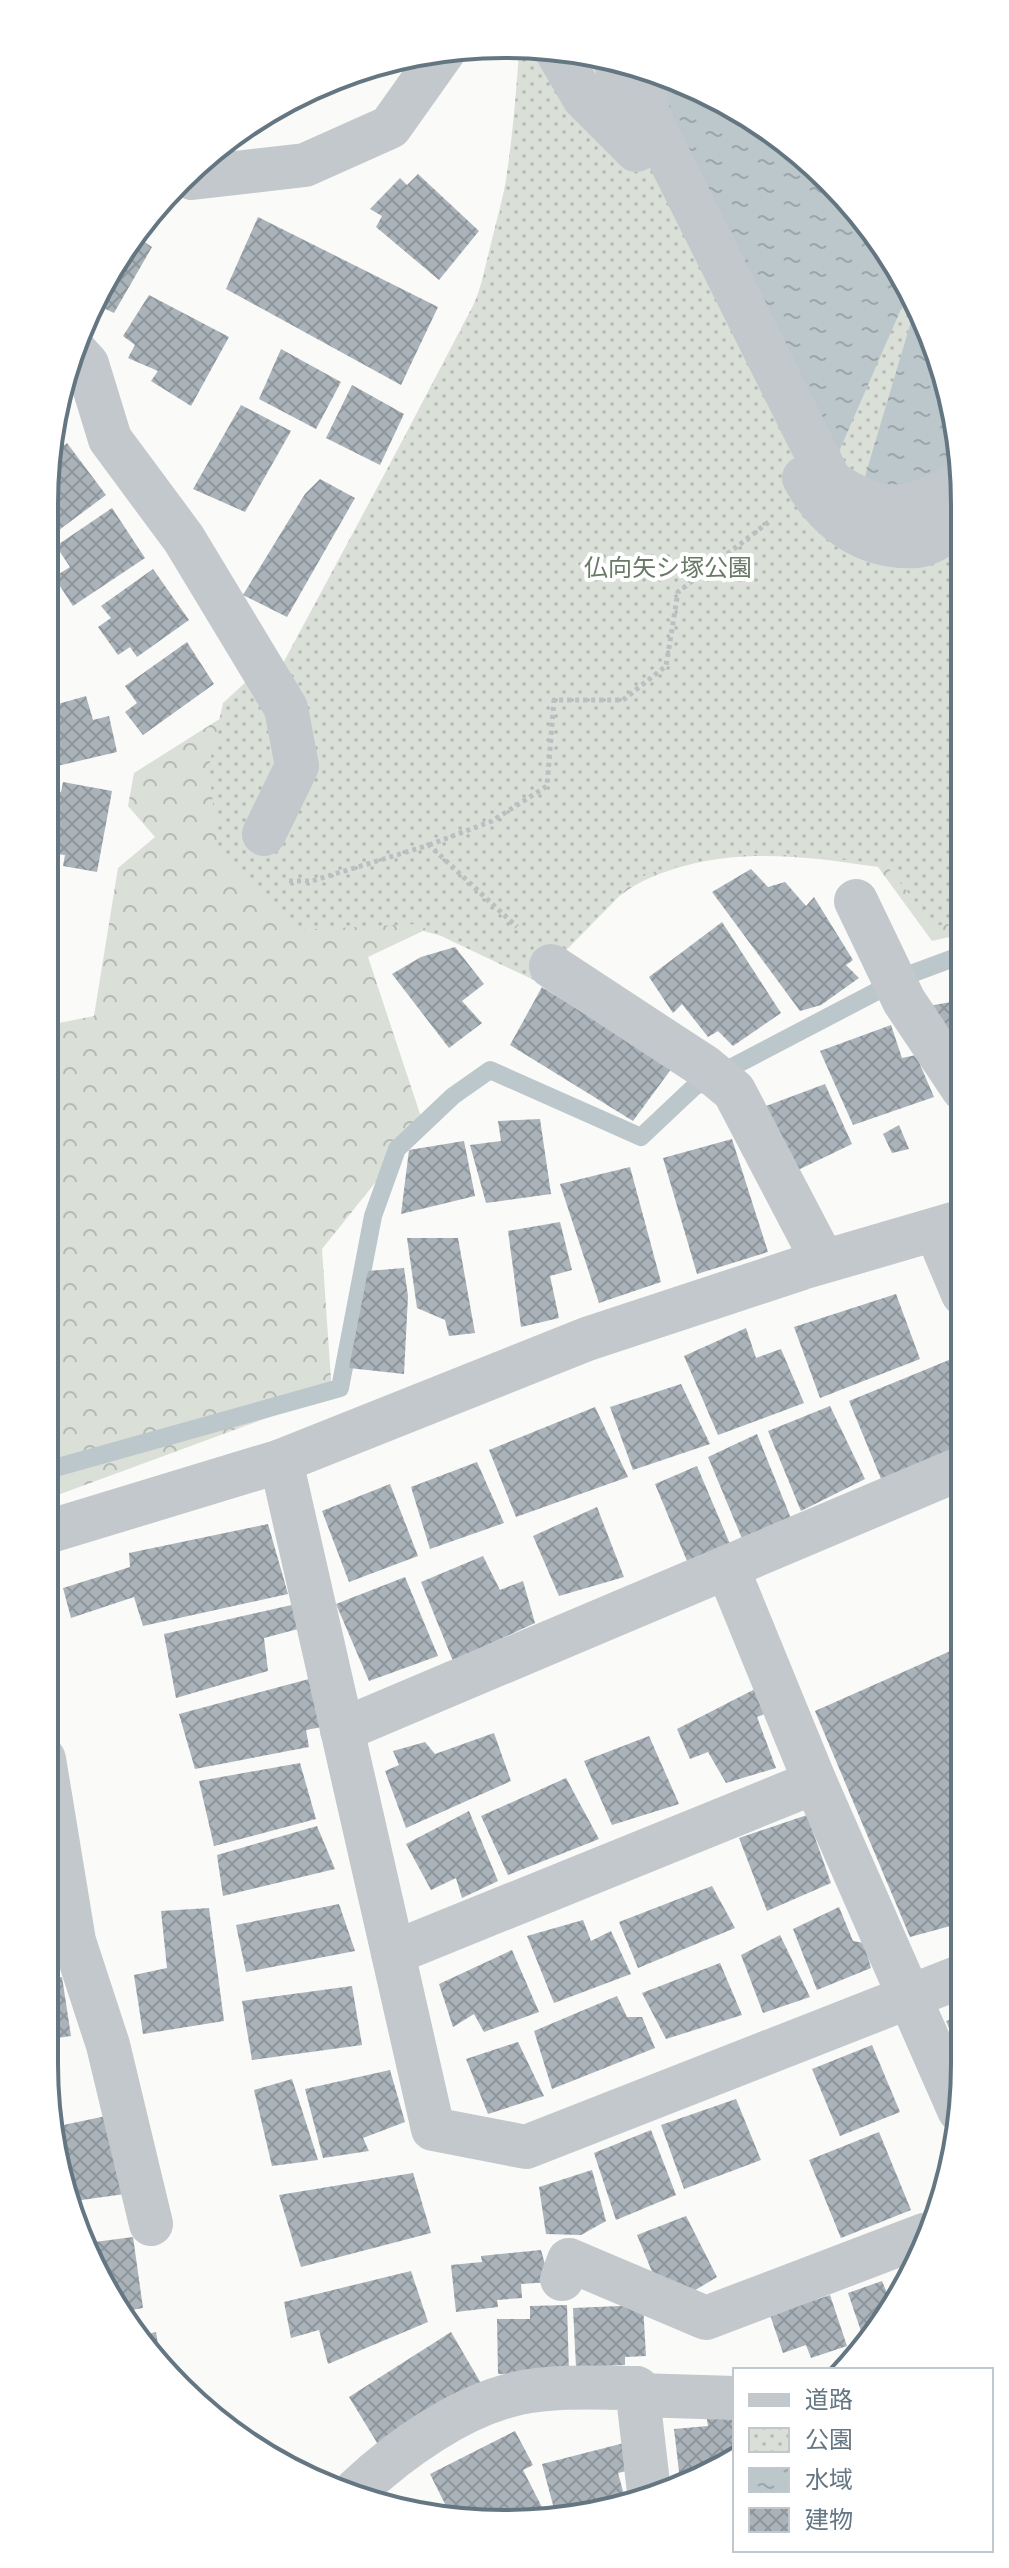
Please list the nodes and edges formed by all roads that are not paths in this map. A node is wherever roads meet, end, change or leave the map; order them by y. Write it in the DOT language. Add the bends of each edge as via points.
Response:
graph roads {
  1 [pos="563,62"];
  2 [pos="435,64"];
  3 [pos="585,66"];
  4 [pos="618,73"];
  5 [pos="644,81"];
  6 [pos="623,108"];
  7 [pos="648,144"];
  8 [pos="202,177"];
  9 [pos="83,359"];
  10 [pos="950,489"];
  11 [pos="951,529"];
  12 [pos="264,834"];
  13 [pos="856,901"];
  14 [pos="551,966"];
  15 [pos="951,1071"];
  16 [pos="950,1225"];
  17 [pos="823,1261"];
  18 [pos="281,1461"];
  19 [pos="951,1472"];
  20 [pos="58,1529"];
  21 [pos="727,1567"];
  22 [pos="342,1730"];
  23 [pos="815,1782"];
  24 [pos="59,1944"];
  25 [pos="393,1953"];
  26 [pos="951,1981"];
  27 [pos="911,1997"];
  28 [pos="950,2089"];
  29 [pos="151,2224"];
  30 [pos="915,2239"];
  31 [pos="562,2279"];
  32 [pos="637,2395"];
  33 [pos="733,2398"];
  34 [pos="361,2486"];
  35 [pos="648,2486"];
  1 -- 7 [label="street" via="584,98"];
  2 -- 8 [label="street" via="390,127 305,165"];
  3 -- 6 [label="street" via="598,89"];
  4 -- 6 [label="street"];
  5 -- 7 [label="street"];
  6 -- 7 [label="street"];
  7 -- 10 [label="street" via="830,481 858,500 886,509 924,503"];
  7 -- 11 [label="street" via="812,493 841,526 873,541 918,546"];
  9 -- 12 [label="street" via="110,439 184,539 286,708 297,766"];
  13 -- 15 [label="street" via="904,1001"];
  14 -- 17 [label="street" via="720,1079"];
  16 -- 17 [label="street"];
  17 -- 18 [label="street" via="587,1339"];
  18 -- 20 [label="street"];
  18 -- 22 [label="street"];
  19 -- 21 [label="street"];
  21 -- 22 [label="street"];
  21 -- 23 [label="street"];
  22 -- 25 [label="street"];
  23 -- 25 [label="street"];
  23 -- 27 [label="street"];
  24 -- 29 [label="street" via="108,2045"];
  25 -- 27 [label="street" via="433,2129 526,2147"];
  26 -- 27 [label="street"];
  27 -- 28 [label="street"];
  30 -- 31 [label="street" via="706,2318 569,2260"];
  32 -- 33 [label="street"];
  32 -- 34 [label="street" via="637,2388 568,2388 487,2402 391,2458"];
  32 -- 35 [label="street"];
}
